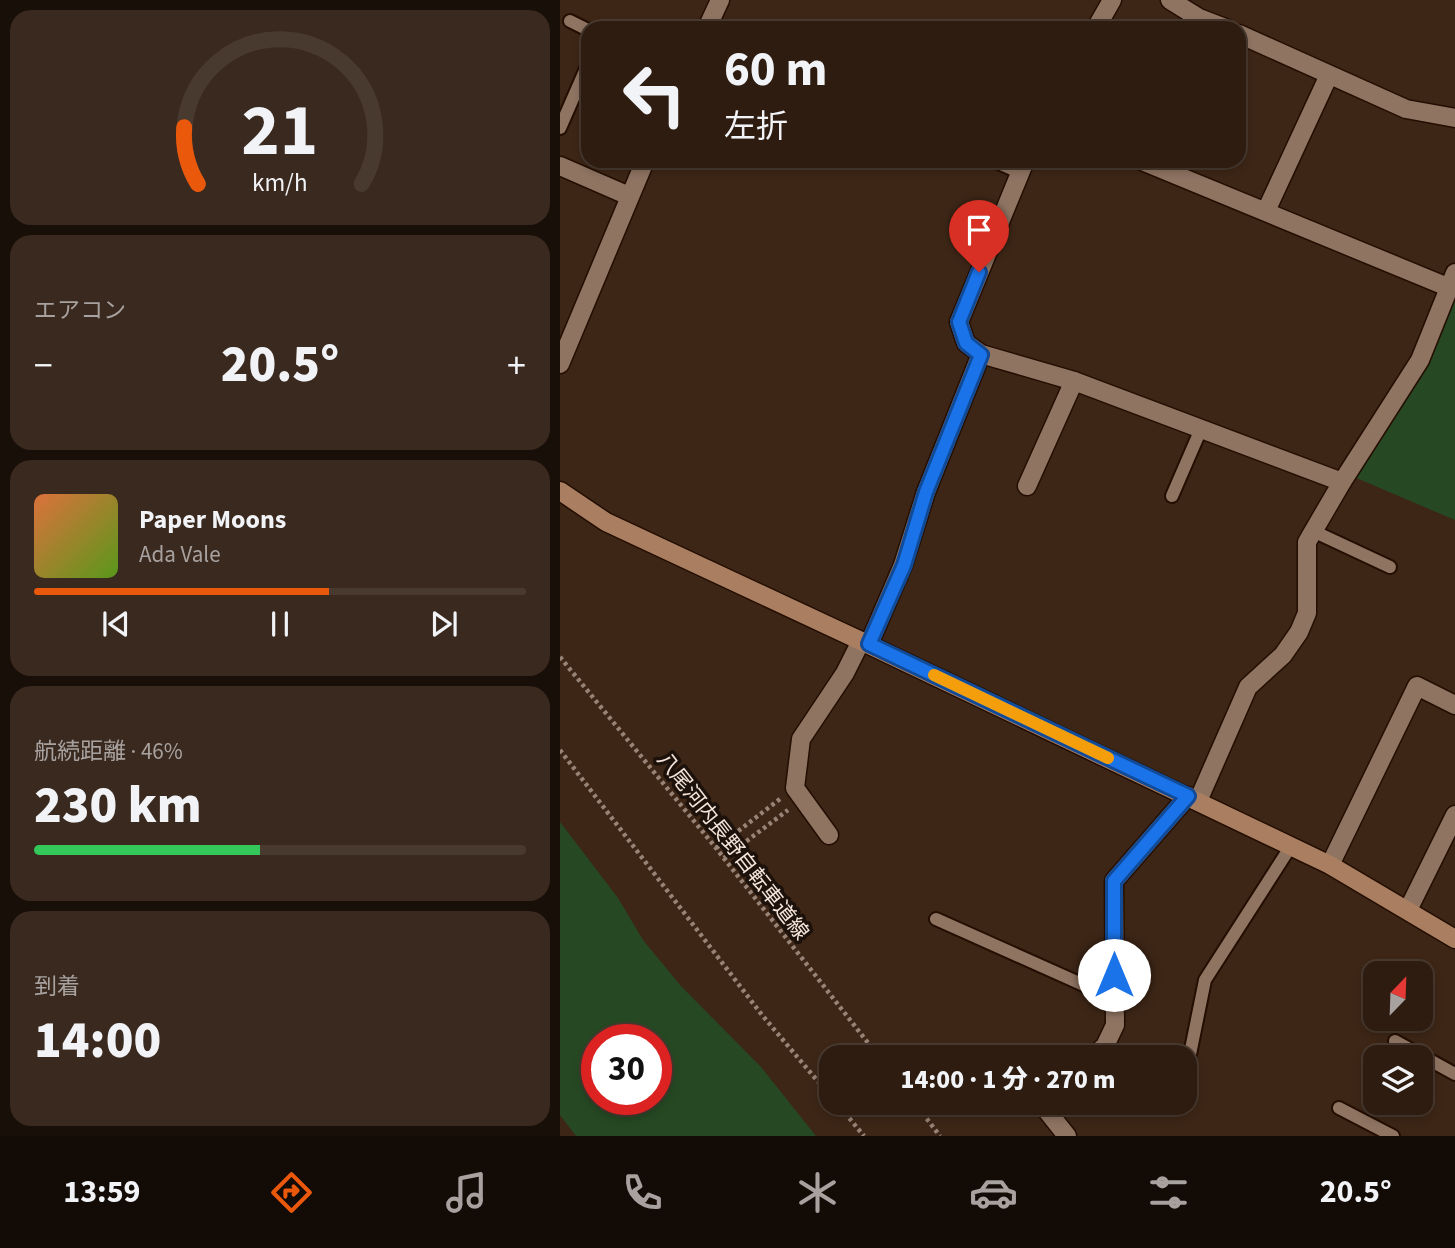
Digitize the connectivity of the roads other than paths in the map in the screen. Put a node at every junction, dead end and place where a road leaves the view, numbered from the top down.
1 (720, 0) edge
2 (1112, 0) edge
3 (1170, 0) edge
4 (570, 21) dead end
5 (710, 21) edge
6 (1100, 21) edge
7 (1206, 21) edge
8 (581, 26) edge
9 (1246, 37) edge
10 (1329, 75) junction
11 (581, 80) edge
12 (1455, 118) edge
13 (560, 128) edge
14 (560, 166) edge
15 (642, 168) edge
16 (1023, 168) edge
17 (1159, 168) edge
18 (629, 197) junction
19 (1266, 211) junction
20 (1452, 281) edge
21 (981, 355) junction
22 (560, 364) edge
23 (1074, 381) junction
24 (1201, 429) junction
25 (1342, 482) junction
26 (1027, 486) dead end
27 (560, 491) edge
28 (1172, 496) dead end
29 (1313, 531) junction
30 (1390, 567) dead end
31 (865, 642) junction
32 (1453, 700) edge
33 (1193, 799) junction
34 (1455, 815) edge
35 (830, 835) dead end
36 (1291, 846) junction
37 (1330, 865) junction
38 (1408, 910) junction
39 (936, 919) dead end
40 (1455, 939) edge
41 (1115, 999) junction
42 (1395, 1041) dead end
43 (1105, 1045) edge
44 (1192, 1045) edge
45 (1455, 1074) edge
46 (1339, 1108) dead end
47 (1050, 1115) edge
48 (1067, 1136) edge
49 (1393, 1136) edge

1 - 5 street
2 - 6 street
3 - 7 street
4 - 8 lane
9 - 10 street
10 - 12 street
10 - 19 street
11 - 13 lane
14 - 18 street
15 - 18 street
16 - 21 street
17 - 19 street
18 - 22 street
19 - 20 street
20 - 25 street
21 - 23 street
21 - 31 street
23 - 24 street
23 - 26 street
24 - 25 street
24 - 28 lane
25 - 29 street
27 - 31 street
29 - 30 lane
29 - 33 street
31 - 33 street
31 - 35 street
32 - 37 street
33 - 36 street
33 - 41 street
34 - 38 street
36 - 37 street
36 - 44 lane
37 - 38 street
38 - 40 street
39 - 41 lane
41 - 43 street
42 - 45 lane
46 - 49 lane
47 - 48 street

